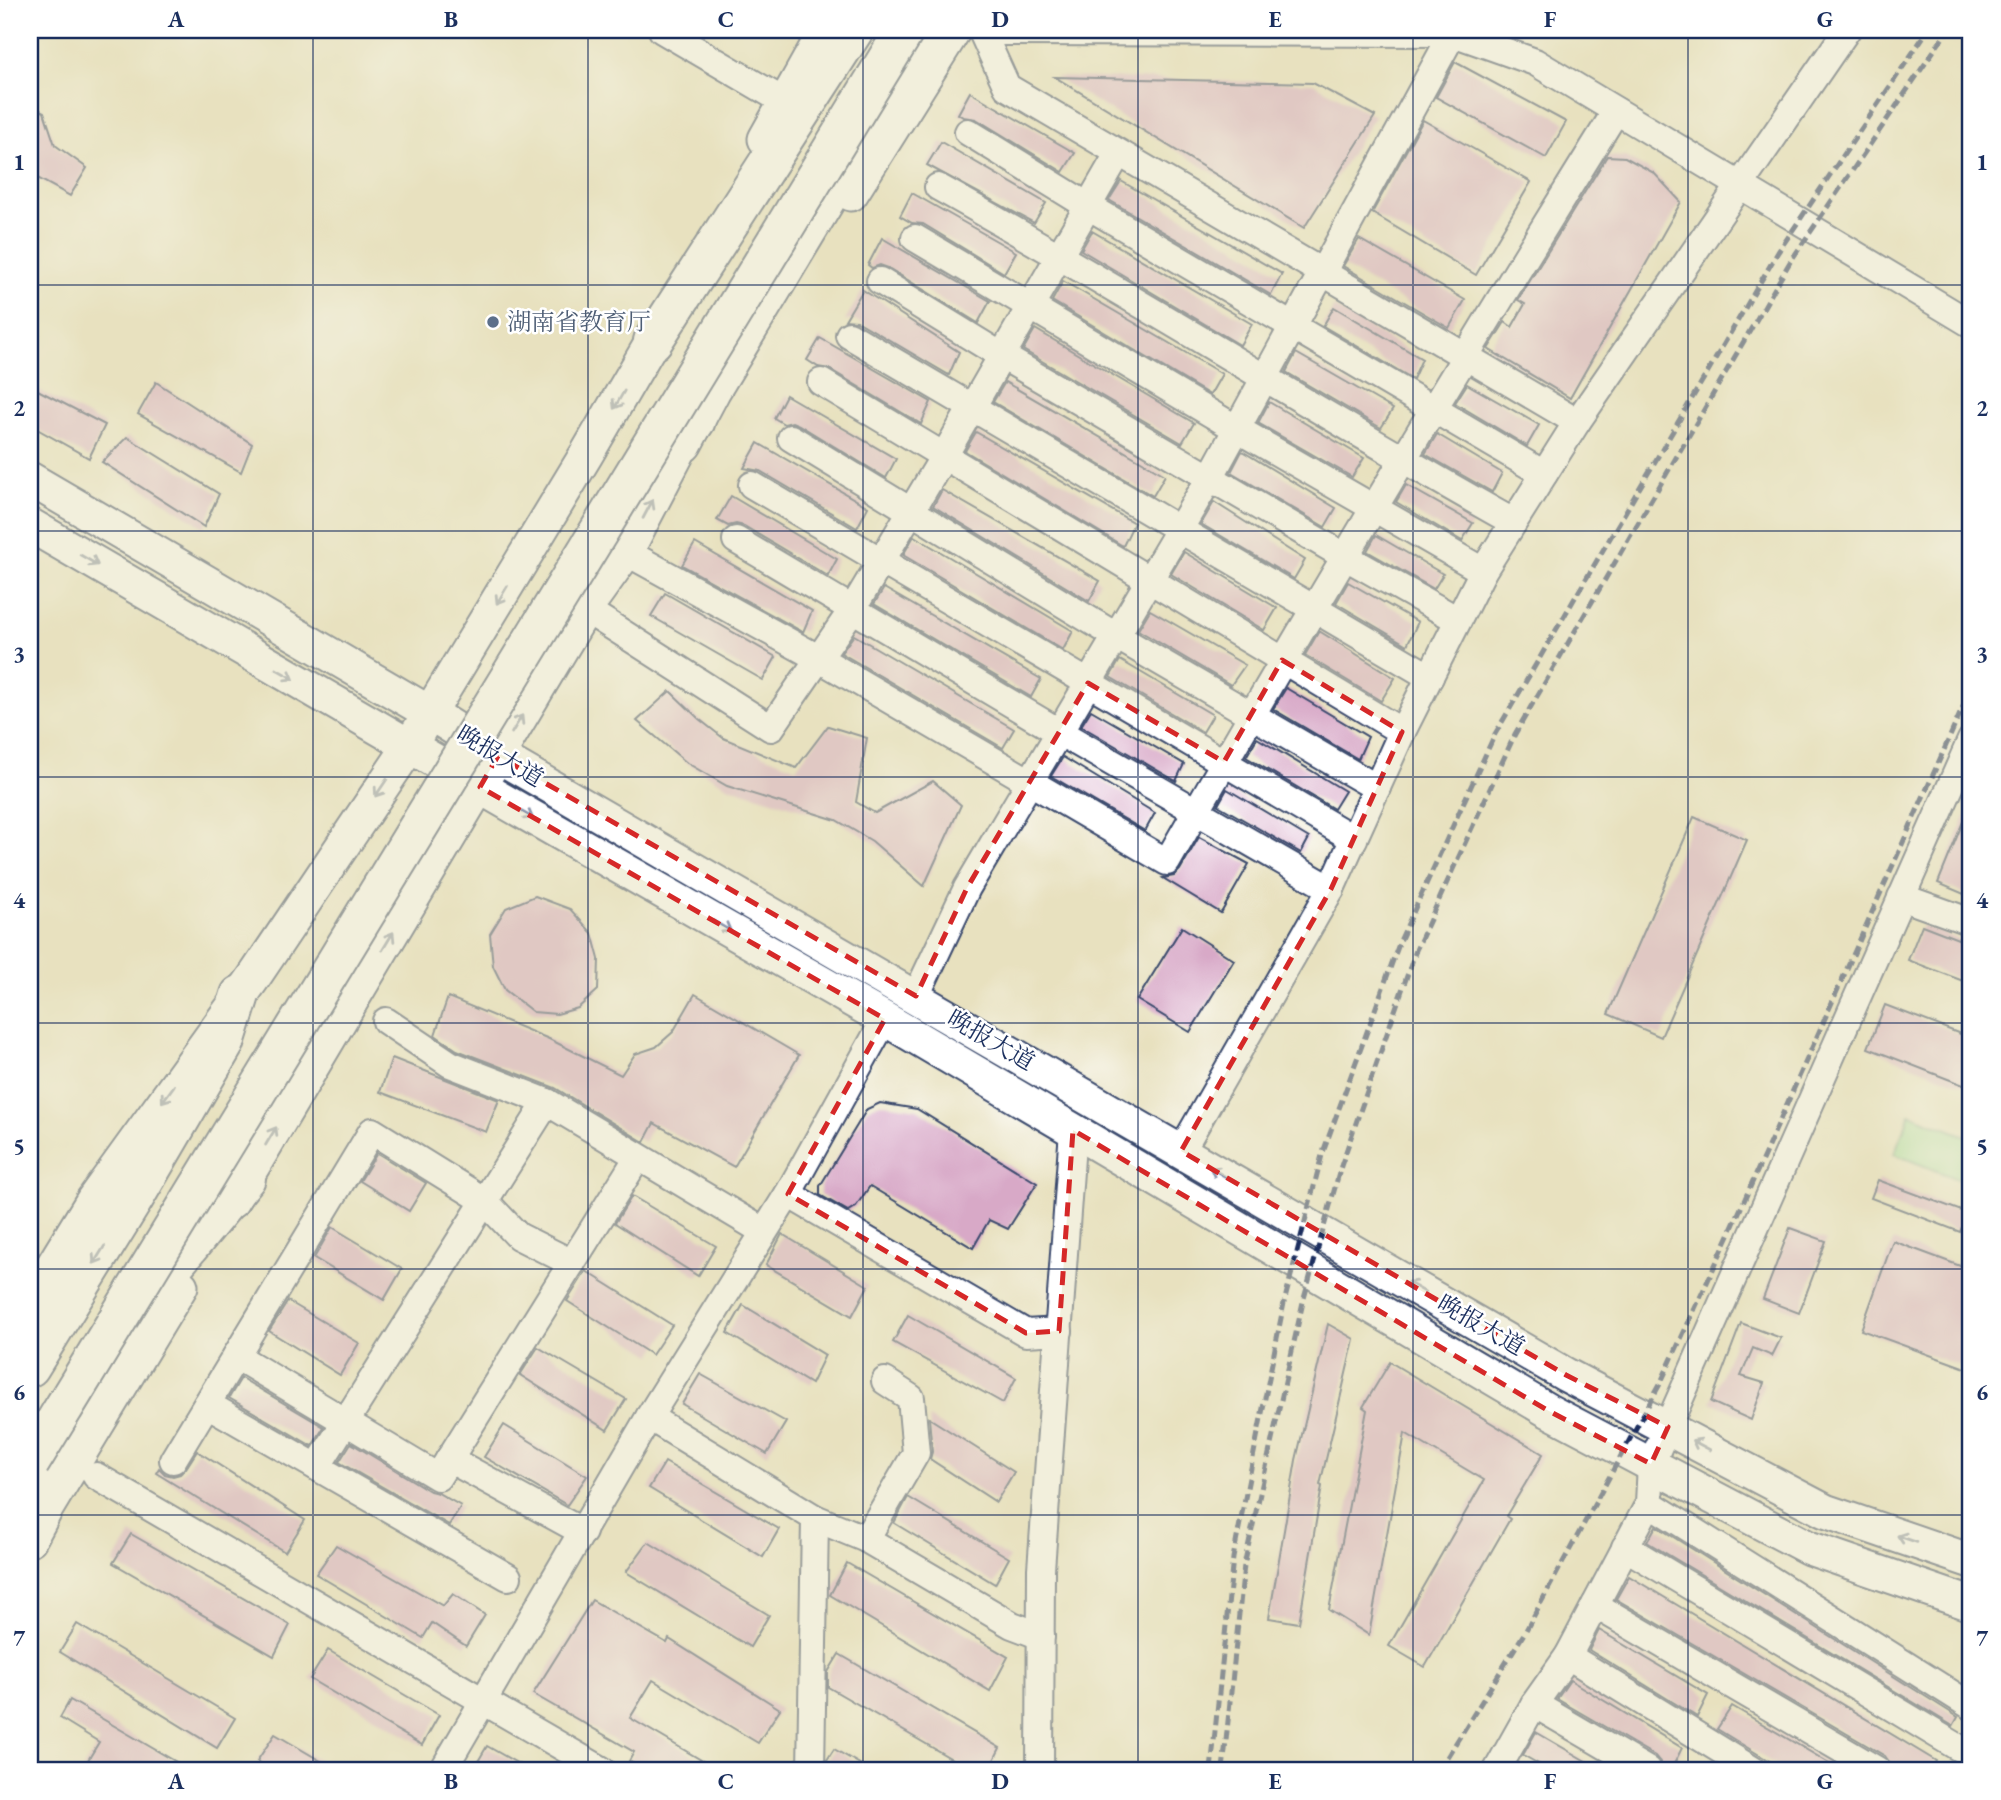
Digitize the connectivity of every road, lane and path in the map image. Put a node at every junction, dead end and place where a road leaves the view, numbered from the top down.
1 (662, 30) edge
2 (825, 30) edge
3 (854, 30) edge
4 (877, 30) edge
5 (905, 30) edge
6 (928, 30) edge
7 (1847, 30) edge
8 (968, 31) edge
9 (1453, 33) junction
10 (785, 102) junction
11 (1616, 111) junction
12 (968, 132) dead end
13 (1118, 154) junction
14 (1739, 186) junction
15 (938, 187) dead end
16 (1088, 206) junction
17 (915, 239) dead end
18 (1060, 255) junction
19 (1322, 273) junction
20 (880, 281) dead end
21 (1030, 307) junction
22 (1971, 324) edge
23 (1293, 326) junction
24 (849, 335) dead end
25 (653, 341) junction
26 (1002, 356) junction
27 (1464, 357) junction
28 (1265, 378) junction
29 (821, 383) dead end
30 (972, 408) junction
31 (1433, 408) junction
32 (1577, 422) junction
33 (1237, 429) junction
34 (791, 438) dead end
35 (683, 443) junction
36 (944, 456) junction
37 (1402, 460) junction
38 (1544, 474) junction
39 (1211, 477) junction
40 (30, 479) edge
41 (752, 485) dead end
42 (1374, 507) junction
43 (911, 511) junction
44 (1513, 522) junction
45 (30, 525) edge
46 (1180, 528) junction
47 (736, 540) dead end
48 (626, 552) junction
49 (1344, 556) junction
50 (881, 561) junction
51 (1483, 571) junction
52 (1149, 579) junction
53 (1313, 608) junction
54 (585, 609) junction
55 (852, 610) junction
56 (1458, 620) junction
57 (1116, 636) junction
58 (818, 658) junction
59 (1282, 660) junction
60 (1430, 677) junction
61 (1088, 683) junction
62 (430, 713) junction
63 (1251, 716) junction
64 (1059, 732) junction
65 (1402, 732) junction
66 (1971, 740) edge
67 (409, 747) junction
68 (498, 756) junction
69 (1224, 762) junction
70 (1030, 781) junction
71 (480, 787) junction
72 (1377, 788) junction
73 (1196, 811) junction
74 (1354, 839) junction
75 (1331, 890) junction
76 (1901, 897) junction
77 (1971, 922) edge
78 (240, 995) junction
79 (916, 996) junction
80 (885, 1018) junction
81 (386, 1021) dead end
82 (547, 1102) junction
83 (1073, 1130) junction
84 (1181, 1151) junction
85 (638, 1157) junction
86 (246, 1178) junction
87 (788, 1194) junction
88 (485, 1201) junction
89 (763, 1231) junction
90 (572, 1263) junction
91 (30, 1303) edge
92 (1059, 1331) junction
93 (236, 1356) junction
94 (30, 1367) edge
95 (886, 1381) dead end
96 (207, 1404) junction
97 (30, 1413) edge
98 (649, 1417) junction
99 (347, 1421) junction
100 (1668, 1427) junction
101 (449, 1459) junction
102 (173, 1460) dead end
103 (30, 1463) edge
104 (1651, 1464) junction
105 (317, 1467) junction
106 (96, 1476) dead end
107 (30, 1497) edge
108 (1648, 1503) junction
109 (815, 1518) junction
110 (583, 1532) junction
111 (30, 1539) edge
112 (866, 1539) junction
113 (1625, 1547) junction
114 (1971, 1562) edge
115 (508, 1577) dead end
116 (1971, 1604) edge
117 (1595, 1605) junction
118 (1041, 1636) junction
119 (1568, 1656) junction
120 (483, 1700) junction
121 (1534, 1704) junction
122 (1971, 1706) edge
123 (1971, 1755) edge
124 (1503, 1768) edge
125 (443, 1770) edge
126 (602, 1770) edge
127 (811, 1770) edge
128 (1040, 1770) edge
129 (1647, 1770) edge
130 (1752, 1770) edge
131 (1877, 1770) edge

1 - 10 street
2 - 10 main road
3 - 25 highway
4 - 97 highway
5 - 103 highway, bridge
6 - 35 highway
7 - 14 street
8 - 9 street
8 - 13 street
8 - 35 main road
9 - 11 street
9 - 19 street
10 - 25 main road
11 - 14 street
11 - 27 street
12 - 16 street
13 - 16 street
13 - 19 street
14 - 22 street
14 - 32 street
15 - 18 street
16 - 18 street
16 - 23 street
17 - 21 street
18 - 21 street
18 - 28 street
19 - 23 street
19 - 27 street
20 - 26 street
21 - 26 street
21 - 33 street
23 - 28 street
23 - 31 street
24 - 30 street
25 -> 62 main road
26 - 30 street
26 - 39 street
27 - 31 street
27 - 32 street
28 - 33 street
28 - 37 street
29 - 36 street
30 - 36 street
30 - 46 street
31 - 37 street
31 - 38 street
32 - 38 street
33 - 39 street
33 - 42 street
34 - 43 street
48 -> 35 main road
36 - 43 street
36 - 52 street
37 - 42 street
37 - 44 street
38 - 44 street
39 - 46 street
39 - 49 street
40 - 62 main road, 晚报大道
41 - 50 street
42 - 49 street
42 - 51 street
43 - 50 street
43 - 57 street
44 - 51 street
45 -> 67 main road, 晚报大道
46 - 52 street
46 - 53 street
47 - 55 street
48 - 54 main road
48 - 58 street
49 - 53 street
49 - 56 street
50 - 55 street
50 - 61 street
51 - 56 street
52 - 57 street
52 - 59 street
53 - 59 street
53 - 60 street
54 - 58 street
68 -> 54 main road
55 - 58 street
55 - 64 street
56 - 60 street
57 - 61 street
57 - 63 street
58 - 70 street
59 - 63 street
59 - 65 street
60 - 65 street
61 - 64 street
61 - 69 street
62 - 67 main road
62 - 68 main road, 晚报大道
63 - 69 street
63 - 72 street
64 - 70 street
64 - 73 street
65 - 72 street
66 - 76 street
67 - 71 main road, 晚报大道
67 -> 78 main road
68 - 71 main road
68 - 79 main road, 晚报大道
69 - 73 street
69 - 74 street
70 - 73 street
70 - 79 street
71 -> 80 main road, 晚报大道
86 -> 71 main road
72 - 74 street
73 - 75 street
74 - 75 street
75 - 84 street
76 - 77 street
76 - 100 street
78 -> 91 main road
78 -> 94 highway
79 - 84 main road, 晚报大道
80 - 83 main road, 晚报大道
80 - 87 street
81 - 82 street
82 - 85 street
82 - 88 street
83 - 92 street
83 - 104 main road, 晚报大道
100 -> 84 main road, 晚报大道
85 - 89 street
85 - 90 street
86 - 107 highway
86 - 111 main road
87 - 89 street
87 - 92 street
88 - 90 street
88 - 93 street
88 - 99 street
89 - 98 street
90 - 101 street
92 - 118 street
93 - 96 street
93 - 99 street
95 - 112 street
96 - 102 street
96 - 105 street
98 - 109 street
98 - 110 street
99 - 101 street
99 - 105 street
100 - 104 street
114 -> 100 main road, 晚报大道
101 - 110 street
104 - 108 street
104 - 116 main road, 晚报大道
105 - 115 street
106 - 120 street
108 - 113 street
108 - 122 street
109 - 112 street
109 - 127 street
110 - 120 street
112 - 118 street
113 - 117 street
113 - 123 street
117 - 119 street
117 - 131 street
118 - 128 street
119 - 121 street
119 - 130 street
120 - 125 street
120 - 126 street
121 - 124 street
121 - 129 street

